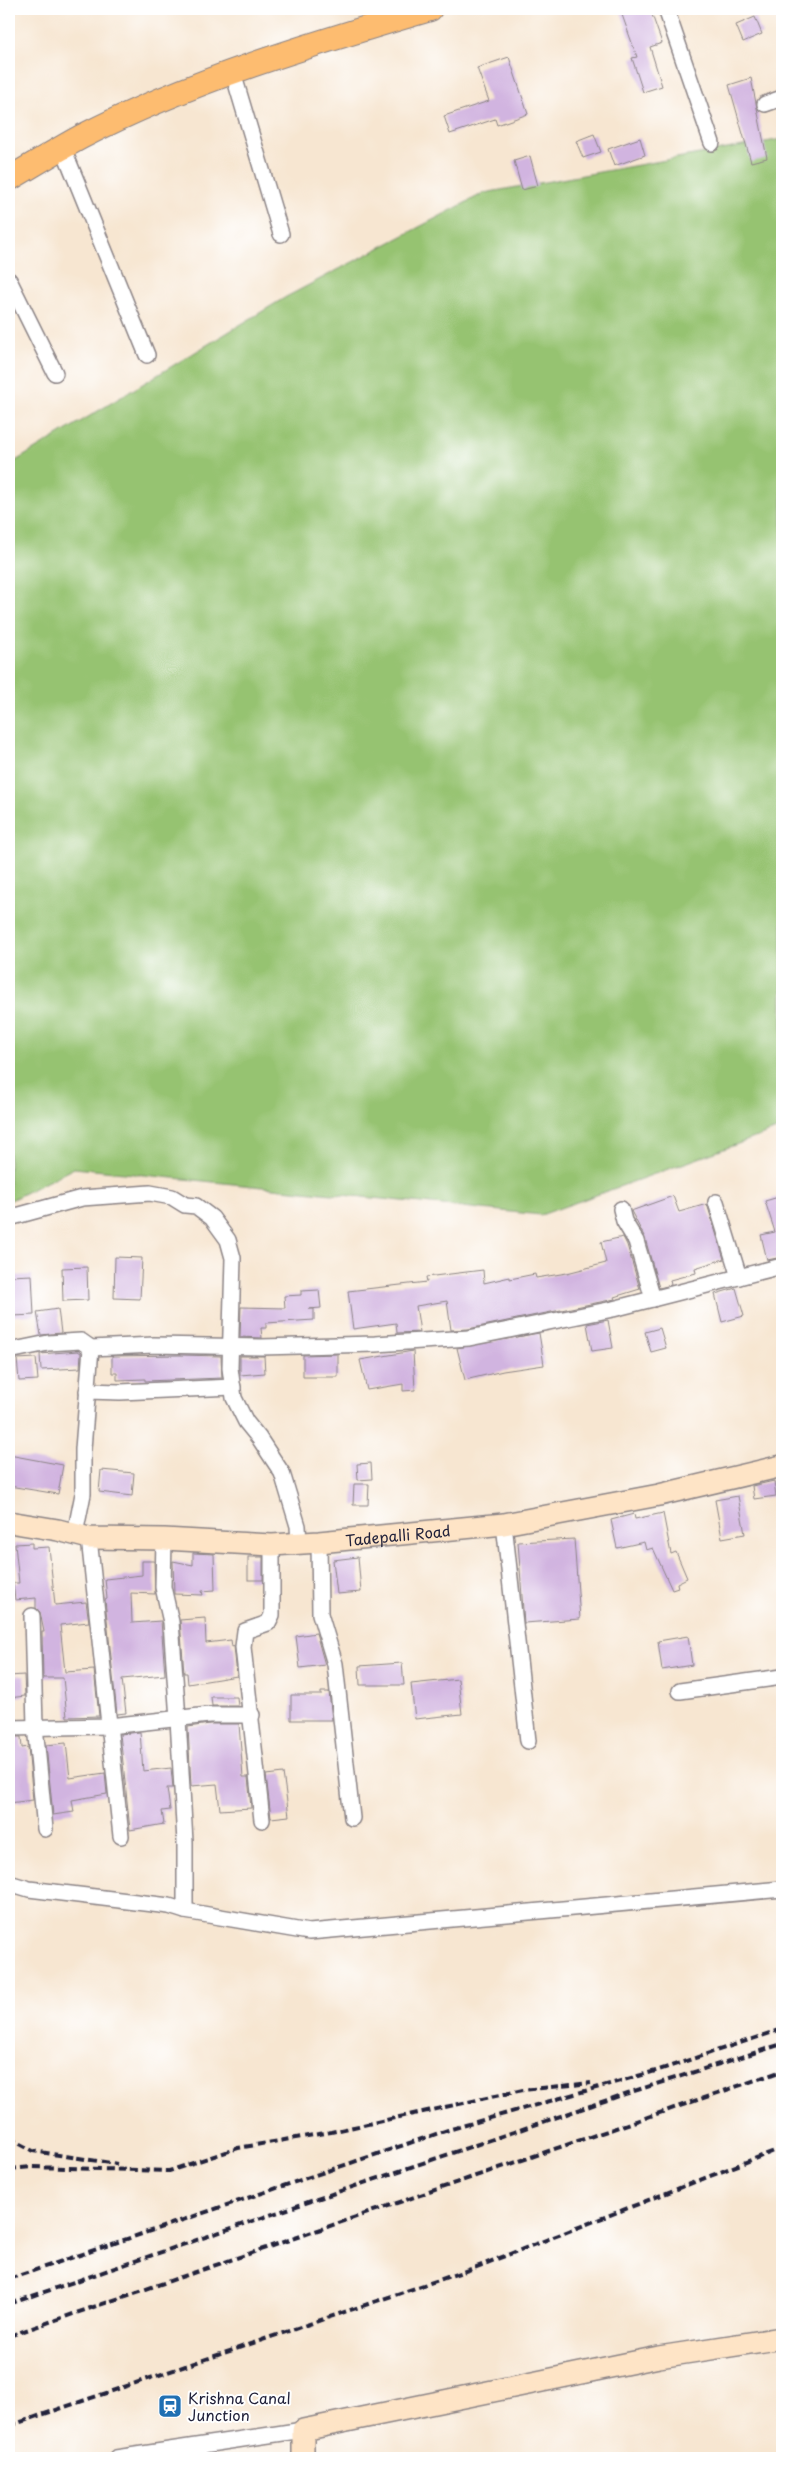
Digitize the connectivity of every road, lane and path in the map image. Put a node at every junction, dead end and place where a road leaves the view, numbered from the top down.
1 (430, 9) edge
2 (666, 9) edge
3 (233, 74) junction
4 (782, 98) edge
5 (765, 104) dead end
6 (712, 143) dead end
7 (63, 148) junction
8 (9, 179) edge
9 (281, 234) dead end
10 (9, 280) edge
11 (147, 355) dead end
12 (55, 373) dead end
13 (716, 1202) dead end
14 (621, 1209) dead end
15 (9, 1218) edge
16 (782, 1266) edge
17 (739, 1277) junction
18 (653, 1299) junction
19 (231, 1347) junction
20 (91, 1348) junction
21 (9, 1351) edge
22 (233, 1387) junction
23 (87, 1391) junction
24 (782, 1466) edge
25 (9, 1522) edge
26 (504, 1524) junction
27 (82, 1536) junction
28 (164, 1539) junction
29 (309, 1543) junction
30 (272, 1545) junction
31 (32, 1616) dead end
32 (782, 1677) edge
33 (680, 1691) dead end
34 (252, 1715) junction
35 (178, 1719) junction
36 (35, 1726) junction
37 (109, 1726) junction
38 (9, 1728) edge
39 (528, 1740) dead end
40 (352, 1818) dead end
41 (262, 1820) dead end
42 (46, 1829) dead end
43 (121, 1836) dead end
44 (9, 1883) edge
45 (782, 1889) edge
46 (185, 1911) junction
47 (782, 2338) edge
48 (303, 2430) junction
49 (116, 2458) edge
50 (303, 2458) edge

1 - 3 main road
2 - 6 street
3 - 7 main road
3 - 9 street
4 - 5 street
7 - 8 main road
7 - 11 street
10 - 12 street
13 - 17 street
14 - 18 street
15 - 19 street
16 - 17 street
17 - 18 street
18 - 19 street
19 - 20 street
19 - 22 street
20 - 21 street
20 - 23 street
22 - 23 street
22 - 29 street
23 - 27 street
24 - 26 street, Tadepalli Road
25 - 27 street, Tadepalli Road
26 - 29 street, Tadepalli Road
26 - 39 street
27 - 28 street, Tadepalli Road
27 - 37 street
28 - 30 street, Tadepalli Road
28 - 35 street
29 - 30 street, Tadepalli Road
29 - 40 street
30 - 34 street
31 - 36 street
32 - 33 street
34 - 35 street
34 - 41 street
35 - 37 street
35 - 46 street
36 - 37 street
36 - 38 street
36 - 42 street
37 - 43 street
44 - 46 street
45 - 46 street
47 - 48 street
48 - 49 street
48 - 50 street

